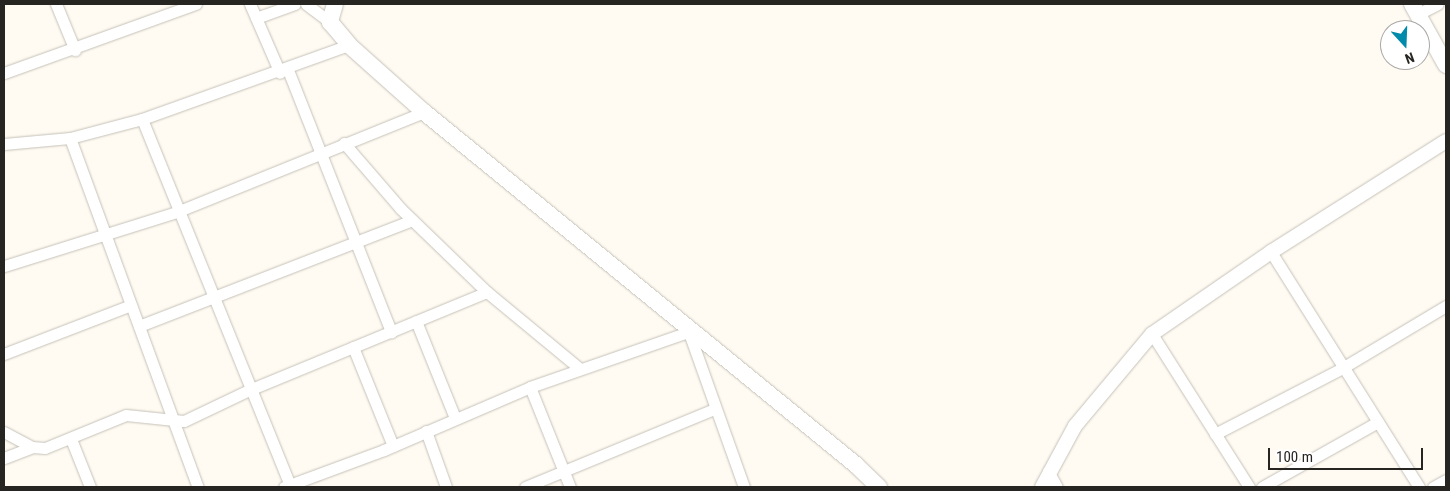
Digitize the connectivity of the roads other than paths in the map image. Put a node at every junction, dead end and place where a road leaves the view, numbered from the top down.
1 (56, 4) edge
2 (196, 4) edge
3 (250, 4) edge
4 (295, 4) edge
5 (306, 4) edge
6 (335, 4) edge
7 (1438, 4) edge
8 (1415, 9) edge
9 (256, 18) junction
10 (330, 22) junction
11 (349, 45) junction
12 (74, 50) junction
13 (1446, 65) edge
14 (284, 72) junction
15 (4, 73) edge
16 (424, 112) junction
17 (142, 119) junction
18 (70, 138) junction
19 (1446, 141) edge
20 (344, 143) junction
21 (4, 144) edge
22 (319, 153) junction
23 (179, 211) junction
24 (412, 220) junction
25 (105, 235) junction
26 (354, 243) junction
27 (1271, 252) junction
28 (4, 266) edge
29 (487, 292) junction
30 (213, 298) junction
31 (131, 305) junction
32 (1446, 306) edge
33 (416, 321) junction
34 (139, 326) junction
35 (687, 329) junction
36 (391, 332) junction
37 (1152, 334) junction
38 (353, 347) junction
39 (4, 354) edge
40 (1344, 367) junction
41 (579, 368) junction
42 (530, 387) junction
43 (250, 390) junction
44 (714, 409) junction
45 (456, 418) junction
46 (174, 422) junction
47 (1378, 422) junction
48 (426, 431) junction
49 (4, 432) edge
50 (1215, 434) junction
51 (71, 439) junction
52 (393, 446) junction
53 (32, 447) junction
54 (4, 458) edge
55 (563, 471) junction
56 (1048, 471) junction
57 (1446, 480) edge
58 (288, 486) edge
59 (90, 487) edge
60 (198, 487) edge
61 (446, 487) edge
62 (524, 487) edge
63 (570, 487) edge
64 (744, 487) edge
65 (879, 487) edge
66 (1042, 487) edge
67 (1057, 487) edge
68 (1249, 487) edge
69 (1262, 487) edge
70 (1419, 487) edge
71 (1433, 487) edge

1 - 12 street
2 - 12 street
3 - 9 street
4 - 9 street
5 - 10 street
6 - 10 main road
7 - 8 street
8 - 13 main road
9 - 14 street
10 - 11 main road
11 - 14 street
11 - 16 main road
12 - 15 street
14 - 17 street
14 - 22 street
16 - 20 street
16 - 35 main road
17 - 18 street
17 - 23 street
18 - 21 street
18 - 25 street
19 - 27 street
20 - 22 street
20 - 24 street
22 - 23 street
22 - 26 street
23 - 25 street
23 - 30 street
24 - 26 street
24 - 29 street
25 - 28 street
25 - 31 street
26 - 30 street
26 - 36 street
27 - 37 street
27 - 40 street
29 - 33 street
29 - 41 street
30 - 34 street
30 - 43 street
31 - 34 street
31 - 39 street
32 - 40 street
33 - 36 street
33 - 45 street
34 - 46 street
35 - 41 street
35 - 44 street
35 - 65 main road
36 - 38 street
37 - 50 street
37 - 56 street
38 - 43 street
38 - 52 street
40 - 47 street
40 - 50 street
41 - 42 street
42 - 45 street
42 - 55 street
43 - 46 street
43 - 58 street
44 - 55 street
44 - 64 street
45 - 48 street
46 - 51 street
46 - 60 street
47 - 69 street
47 - 70 street
48 - 52 street
48 - 61 street
49 - 53 street
50 - 68 street
51 - 53 street
51 - 59 street
52 - 58 street
53 - 54 street
55 - 62 street
55 - 63 street
56 - 66 street
56 - 67 street
57 - 71 street

